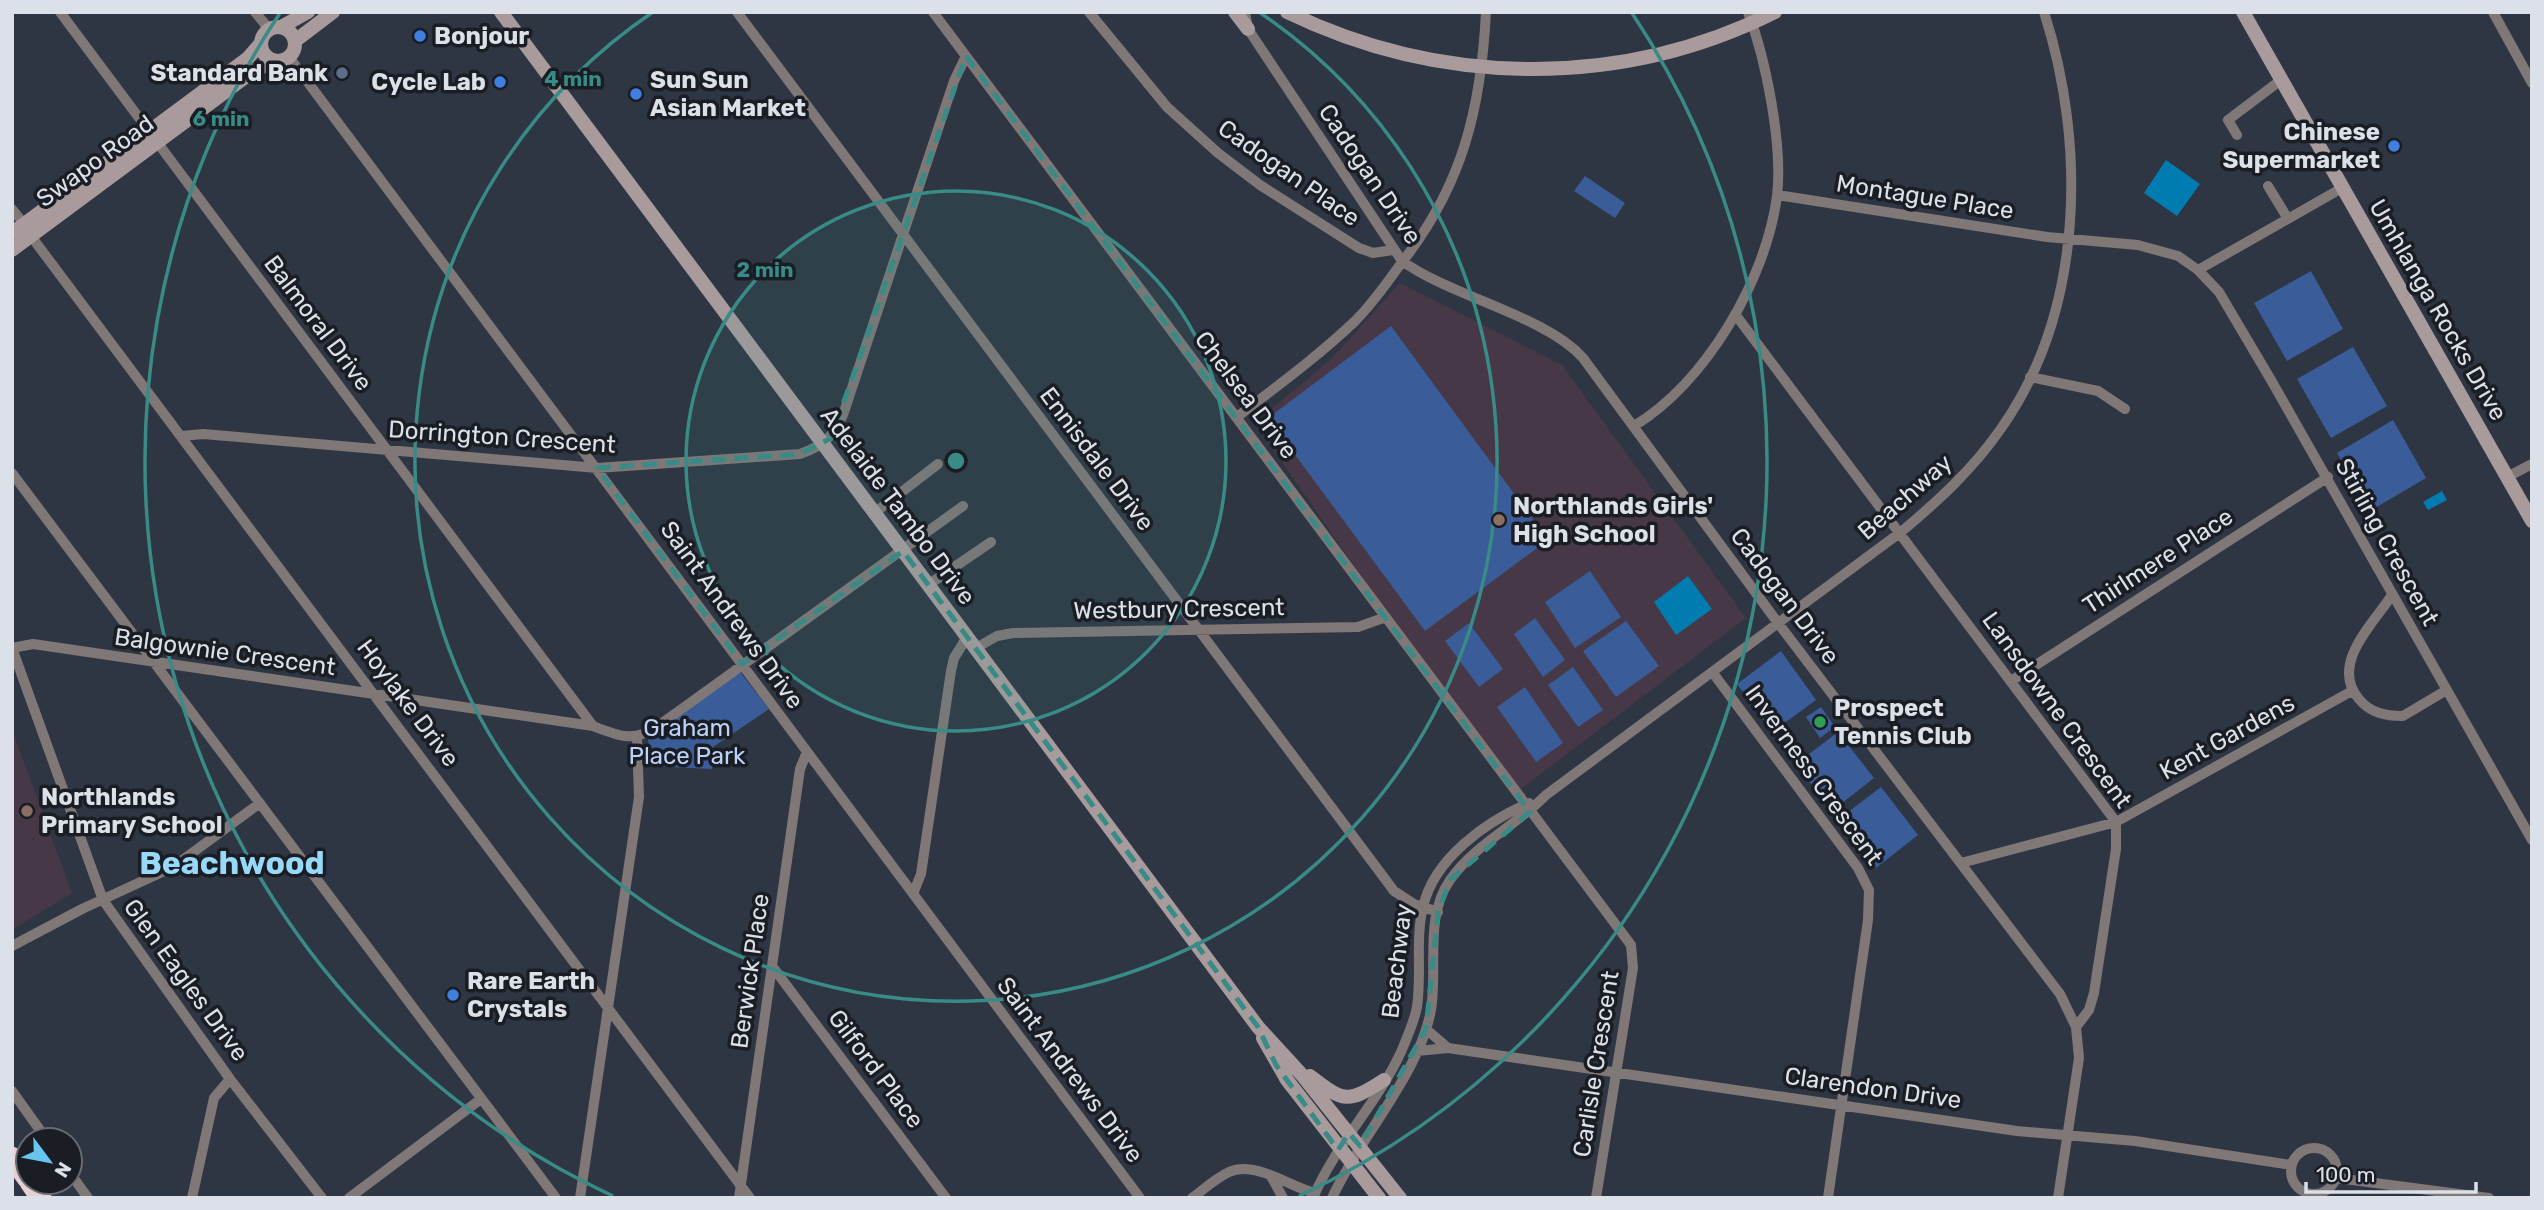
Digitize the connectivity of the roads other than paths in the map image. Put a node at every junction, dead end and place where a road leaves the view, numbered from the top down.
1 (60, 12) edge
2 (255, 12) edge
3 (308, 12) edge
4 (333, 12) edge
5 (501, 12) edge
6 (737, 12) edge
7 (933, 12) edge
8 (1089, 12) edge
9 (1235, 12) edge
10 (1245, 12) edge
11 (1287, 12) edge
12 (1486, 12) edge
13 (1775, 12) edge
14 (2044, 12) edge
15 (2243, 12) edge
16 (2493, 12) edge
17 (1750, 18) edge
18 (275, 28) junction
19 (1248, 29) junction
20 (295, 41) junction
21 (261, 43) junction
22 (966, 56) junction
23 (289, 57) junction
24 (274, 61) junction
25 (1482, 68) junction
26 (2281, 80) junction
27 (2532, 83) edge
28 (2237, 135) dead end
29 (153, 137) junction
30 (2268, 186) dead end
31 (2342, 188) junction
32 (1777, 195) junction
33 (12, 209) edge
34 (2288, 219) junction
35 (23, 231) edge
36 (903, 234) junction
37 (2067, 239) junction
38 (12, 250) edge
39 (1393, 250) junction
40 (1402, 261) junction
41 (2198, 270) junction
42 (1735, 314) junction
43 (2031, 377) junction
44 (2125, 409) dead end
45 (1237, 417) junction
46 (1634, 426) junction
47 (182, 436) junction
48 (823, 444) junction
49 (386, 450) junction
50 (938, 464) dead end
51 (2532, 464) edge
52 (597, 468) junction
53 (12, 473) edge
54 (2328, 477) junction
55 (2507, 477) junction
56 (963, 506) dead end
57 (873, 514) junction
58 (2532, 522) edge
59 (1901, 533) junction
60 (991, 542) dead end
61 (903, 551) junction
62 (929, 585) junction
63 (2392, 594) junction
64 (1386, 617) junction
65 (1778, 623) junction
66 (1199, 630) junction
67 (972, 643) junction
68 (12, 648) edge
69 (155, 663) junction
70 (742, 664) junction
71 (1713, 673) junction
72 (2011, 681) junction
73 (2352, 691) junction
74 (2445, 691) junction
75 (376, 694) junction
76 (593, 726) junction
77 (637, 738) junction
78 (807, 752) junction
79 (260, 803) junction
80 (1527, 808) junction
81 (2116, 821) junction
82 (2532, 840) edge
83 (1961, 863) junction
84 (913, 894) junction
85 (103, 900) junction
86 (1422, 908) junction
87 (1438, 912) junction
88 (12, 946) edge
89 (772, 966) junction
90 (608, 1008) junction
91 (1258, 1027) junction
92 (2076, 1027) junction
93 (1426, 1029) junction
94 (1448, 1048) junction
95 (1417, 1051) junction
96 (1287, 1058) junction
97 (1615, 1071) junction
98 (230, 1079) junction
99 (1384, 1080) junction
100 (12, 1091) edge
101 (481, 1099) junction
102 (1840, 1104) junction
103 (37, 1126) edge
104 (1349, 1133) junction
105 (2068, 1135) junction
106 (1360, 1146) junction
107 (1338, 1150) junction
108 (1349, 1163) junction
109 (2291, 1165) junction
110 (1271, 1176) junction
111 (2337, 1178) junction
112 (740, 1192) edge
113 (1314, 1195) edge
114 (2311, 1196) edge
115 (192, 1198) edge
116 (322, 1198) edge
117 (349, 1198) edge
118 (556, 1198) edge
119 (580, 1198) edge
120 (750, 1198) edge
121 (946, 1198) edge
122 (1140, 1198) edge
123 (1192, 1198) edge
124 (1283, 1198) edge
125 (1332, 1198) edge
126 (1379, 1198) edge
127 (1400, 1198) edge
128 (1596, 1198) edge
129 (1828, 1198) edge
130 (2058, 1198) edge
131 (2489, 1198) edge

1 - 29 street, Balmoral Drive
2 - 18 street
3 - 18 street
4 - 20 street
5 - 48 street, Adelaide Tambo Drive
6 - 36 street, Ennisdale Drive
7 - 22 street, Chelsea Drive
8 - 39 street, Cadogan Place
9 - 19 street
10 - 19 street, Cadogan Drive
11 - 25 street
12 - 25 street
13 - 17 street
14 - 37 street, Beachway
15 - 26 street, Umhlanga Rocks Drive
16 - 27 street
17 - 25 street
17 - 32 street
18 - 20 street
18 - 21 street
19 - 39 street, Cadogan Drive
20 - 23 street
21 - 24 street
21 - 29 street, Swapo Road
22 - 36 street
22 - 45 street, Chelsea Drive
23 - 24 street
23 - 52 street, Saint Andrews Drive
24 - 29 street, Swapo Road
25 - 40 street
26 - 28 street
26 - 31 street, Umhlanga Rocks Drive
29 - 35 street, Swapo Road
29 - 49 street, Balmoral Drive
30 - 34 street
31 - 34 street
31 - 55 street, Umhlanga Rocks Drive
32 - 37 street, Montague Place
32 - 42 street
33 - 35 street, Hoylake Drive
34 - 41 street
35 - 38 street, Swapo Road
35 - 47 street, Hoylake Drive
36 - 48 street
36 - 66 street, Ennisdale Drive
37 - 41 street, Stirling Crescent
37 - 43 street, Beachway
39 - 40 street, Cadogan Drive
40 - 45 street
40 - 46 street, Cadogan Drive
41 - 54 street, Stirling Crescent
42 - 46 street
42 - 59 street, Lansdowne Crescent
43 - 44 street
43 - 59 street, Beachway
45 - 64 street, Chelsea Drive
46 - 65 street, Cadogan Drive
47 - 49 street, Dorrington Crescent
47 - 75 street, Hoylake Drive
48 - 52 street, Dorrington Crescent
48 - 57 street, Adelaide Tambo Drive
49 - 52 street, Dorrington Crescent
49 - 76 street, Balmoral Drive
50 - 57 street
51 - 55 street
52 - 70 street, Saint Andrews Drive
53 - 69 street
54 - 63 street, Stirling Crescent
54 - 72 street, Thirlmere Place
55 - 58 street, Umhlanga Rocks Drive
56 - 61 street
57 - 61 street, Adelaide Tambo Drive
59 - 65 street, Beachway
59 - 72 street, Lansdowne Crescent
60 - 62 street
61 - 62 street, Adelaide Tambo Drive
61 - 70 street
62 - 67 street, Adelaide Tambo Drive
63 - 73 street
63 - 74 street, Stirling Crescent
64 - 66 street, Westbury Crescent
64 - 80 street, Chelsea Drive
65 - 71 street, Beachway
65 - 83 street, Cadogan Drive
66 - 67 street, Westbury Crescent
66 - 86 street, Ennisdale Drive
67 - 84 street
67 - 91 street, Adelaide Tambo Drive
68 - 69 street, Balgownie Crescent
68 - 85 street, Glen Eagles Drive
69 - 75 street, Balgownie Crescent
69 - 79 street
70 - 77 street
70 - 78 street, Saint Andrews Drive
71 - 80 street, Beachway
71 - 102 street, Inverness Crescent
72 - 81 street, Lansdowne Crescent
73 - 74 street
73 - 81 street, Kent Gardens
74 - 82 street, Stirling Crescent
75 - 76 street, Balgownie Crescent
75 - 90 street, Hoylake Drive
76 - 77 street, Balgownie Crescent
77 - 90 street
78 - 84 street, Saint Andrews Drive
78 - 89 street, Berwick Place
79 - 85 street
79 - 101 street
80 - 86 street, Beachway
80 - 87 street, Beachway
80 - 97 street, Carlisle Crescent
81 - 83 street, Kent Gardens
81 - 92 street, Lansdowne Crescent
83 - 92 street, Cadogan Drive
84 - 122 street, Saint Andrews Drive
85 - 88 street
85 - 98 street, Glen Eagles Drive
86 - 87 street, Ennisdale Drive
86 - 99 street, Beachway
87 - 93 street, Beachway
89 - 112 street, Berwick Place
89 - 121 street, Gilford Place
90 - 112 street, Hoylake Drive
90 - 119 street
91 - 96 street, Adelaide Tambo Drive
91 - 107 street, Adelaide Tambo Drive
92 - 105 street
93 - 94 street
93 - 95 street, Beachway
94 - 95 street, Clarendon Drive
94 - 97 street, Clarendon Drive
95 - 106 street, Beachway
96 - 99 street
96 - 104 street, Adelaide Tambo Drive
97 - 102 street, Clarendon Drive
97 - 128 street, Carlisle Crescent
98 - 115 street
98 - 116 street, Glen Eagles Drive
99 - 104 street, Beachway
100 - 103 street
101 - 117 street
101 - 118 street
102 - 105 street, Clarendon Drive
102 - 129 street, Inverness Crescent
104 - 106 street, Adelaide Tambo Drive
104 - 107 street, Beachway
105 - 109 street, Clarendon Drive
105 - 130 street
106 - 108 street, Beachway
106 - 127 street, Adelaide Tambo Drive
107 - 108 street, Adelaide Tambo Drive
107 - 113 street, Beachway
108 - 125 street, Beachway
108 - 126 street, Adelaide Tambo Drive
109 - 111 street
109 - 114 street
110 - 113 street
110 - 123 street
110 - 124 street
111 - 114 street
111 - 131 street
112 - 120 street, Hoylake Drive

